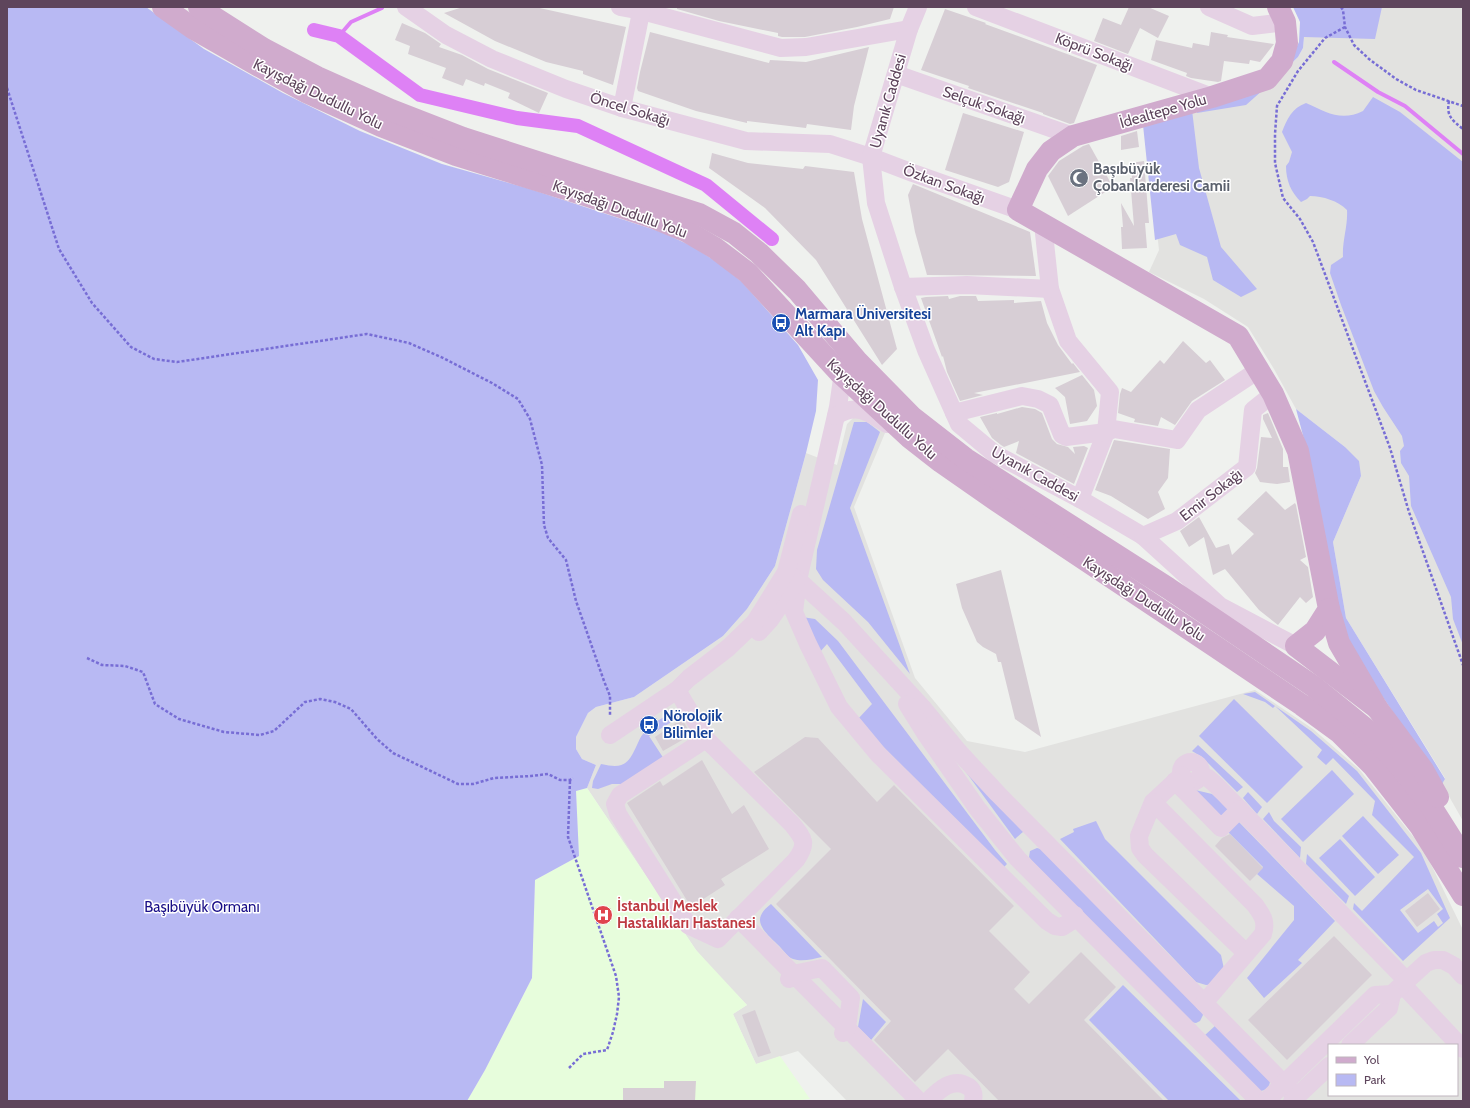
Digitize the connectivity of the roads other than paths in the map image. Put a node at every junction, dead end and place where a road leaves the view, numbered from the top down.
1 (163, 7) edge
2 (199, 7) edge
3 (406, 7) edge
4 (620, 7) edge
5 (918, 7) edge
6 (976, 7) edge
7 (1209, 7) edge
8 (642, 9) edge
9 (1282, 14) edge
10 (909, 29) junction
11 (896, 74) junction
12 (1212, 97) junction
13 (622, 108) junction
14 (1073, 136) junction
15 (871, 157) junction
16 (1018, 210) junction
17 (1042, 224) junction
18 (903, 287) junction
19 (1050, 289) junction
20 (797, 326) junction
21 (841, 342) junction
22 (1260, 369) junction
23 (842, 376) junction
24 (1273, 394) junction
25 (954, 413) junction
26 (836, 416) junction
27 (1106, 432) junction
28 (908, 438) junction
29 (1080, 499) junction
30 (1143, 536) junction
31 (792, 576) junction
32 (1329, 609) junction
33 (1296, 646) junction
34 (879, 660) junction
35 (677, 690) junction
36 (1377, 708) junction
37 (610, 735) road end
38 (706, 739) junction
39 (1178, 778) junction
40 (1153, 802) junction
41 (1240, 809) junction
42 (1042, 838) junction
43 (1463, 846) edge
44 (1463, 857) edge
45 (1018, 859) junction
46 (1463, 895) edge
47 (1075, 915) junction
48 (735, 921) junction
49 (1246, 953) junction
50 (791, 976) junction
51 (1463, 976) edge
52 (1400, 986) junction
53 (1208, 1008) junction
54 (845, 1031) junction
55 (1190, 1033) junction
56 (1333, 1044) edge
57 (1351, 1044) edge
58 (1463, 1049) edge
59 (1328, 1050) edge
60 (1328, 1067) edge
61 (1291, 1094) edge
62 (910, 1101) edge
63 (919, 1101) edge
64 (928, 1101) edge
65 (973, 1101) edge
66 (1259, 1101) edge
67 (1266, 1101) edge

1 - 20 main road, Kayışdağı Dudullu Yolu
2 - 21 main road, Kayışdağı Dudullu Yolu
3 - 13 street, Öncel Sokağı
4 - 8 street
5 - 10 street, Uyanık Caddesi
6 - 12 street, Köprü Sokağı
7 - 9 street
8 - 10 street
8 - 13 street
9 - 12 main road, İdealtepe Yolu
10 - 11 street, Uyanık Caddesi
11 - 14 street, Selçuk Sokağı
11 - 15 street, Uyanık Caddesi
12 - 14 main road, İdealtepe Yolu
13 - 15 street, Öncel Sokağı
14 - 16 main road, İdealtepe Yolu
15 - 16 street, Özkan Sokağı
15 - 18 street, Uyanık Caddesi
16 - 17 main road
17 - 19 street
17 - 22 main road
18 - 19 street
18 - 25 street, Uyanık Caddesi
19 - 27 street
20 - 23 main road, Kayışdağı Dudullu Yolu
20 - 31 street
21 - 23 street
21 - 44 main road, Kayışdağı Dudullu Yolu
22 - 24 main road
22 - 27 street
23 - 26 street
23 - 28 main road, Kayışdağı Dudullu Yolu
24 - 30 street, Emir Sokağı
24 - 32 main road
25 - 27 street
25 - 29 street, Uyanık Caddesi
26 - 28 street
26 - 31 street
27 - 29 street
28 - 46 main road, Kayışdağı Dudullu Yolu
29 - 30 street, Uyanık Caddesi
30 - 33 street, Uyanık Caddesi
31 - 34 street
31 - 35 street
31 - 47 street
32 - 33 main road
32 - 36 main road
33 - 36 main road
34 - 42 street
34 - 45 street
35 - 37 street
35 - 38 street
36 - 43 main road
38 - 48 street
38 - 48 street
39 - 40 street
39 - 41 street
39 - 41 street
40 - 49 street
40 - 49 street
41 - 52 street
42 - 45 street
42 - 53 street
45 - 47 street
47 - 55 street
48 - 50 street
49 - 53 street
50 - 54 street
50 - 54 street
51 - 52 street
52 - 56 street
52 - 57 street
52 - 58 street
53 - 55 street
53 - 61 street
54 - 62 street
54 - 63 street
55 - 66 street
59 - 61 street
60 - 61 street
61 - 67 street
64 - 65 street

